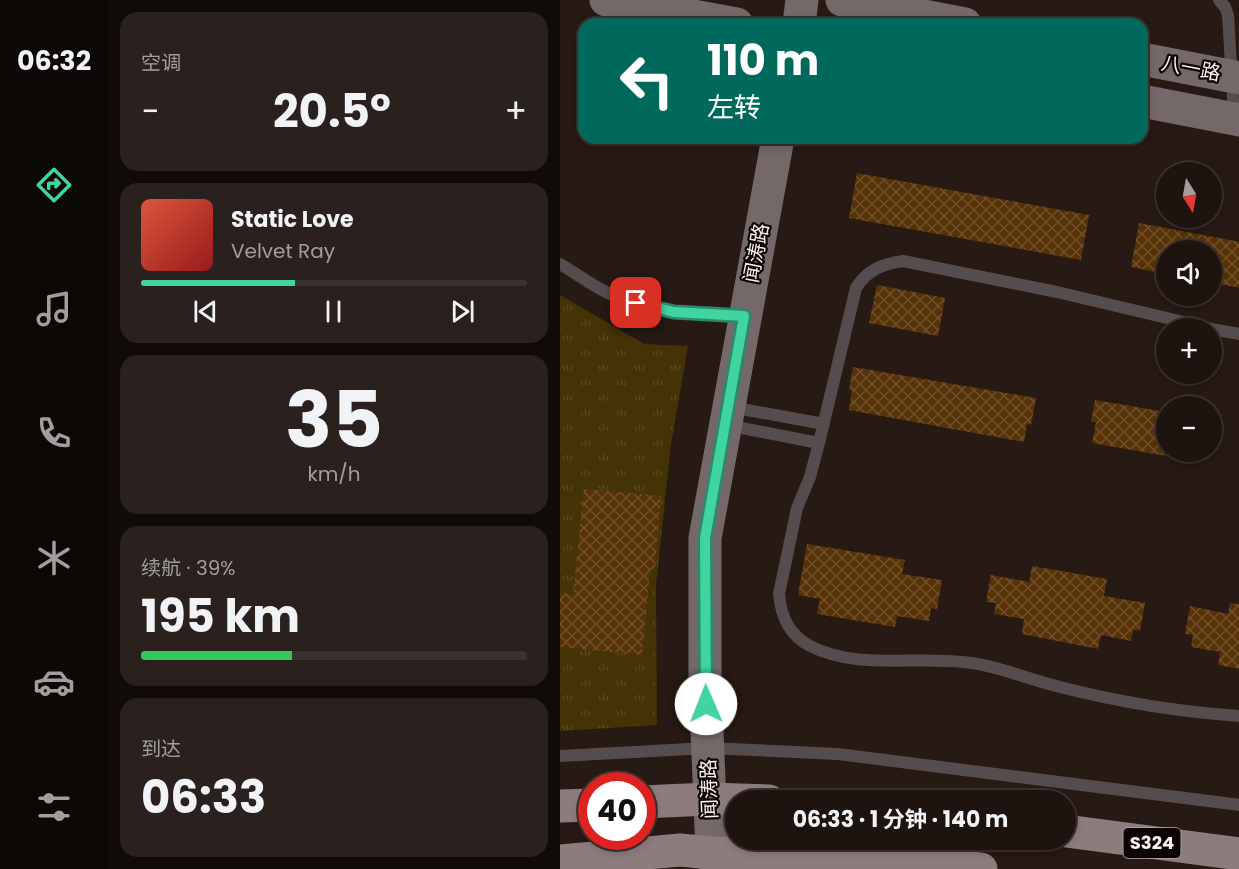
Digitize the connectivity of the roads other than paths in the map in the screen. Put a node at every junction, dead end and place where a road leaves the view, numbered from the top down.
1 (605, 0) edge
2 (802, 0) edge
3 (842, 0) edge
4 (1219, 0) edge
5 (704, 18) edge
6 (800, 18) edge
7 (934, 18) edge
8 (1148, 60) edge
9 (1236, 77) edge
10 (1148, 102) edge
11 (1238, 116) edge
12 (777, 144) edge
13 (560, 264) edge
14 (744, 316) junction
15 (1165, 318) edge
16 (1222, 331) edge
17 (1240, 334) edge
18 (726, 416) junction
19 (824, 424) junction
20 (820, 443) junction
21 (1240, 716) edge
22 (708, 748) junction
23 (560, 756) edge
24 (709, 799) junction
25 (725, 800) edge
26 (656, 801) edge
27 (578, 805) edge
28 (1240, 805) edge
29 (560, 806) edge
30 (1076, 832) edge
31 (1240, 854) edge
32 (560, 861) edge
33 (714, 861) edge
34 (981, 869) edge

1 - 5 street
2 - 6 street
3 - 7 street
4 - 9 lane
8 - 9 street, 八一路
9 - 11 lane
10 - 11 street
12 - 14 street, 闻涛路
13 - 14 lane
14 - 18 street, 闻涛路
15 - 19 lane
16 - 17 lane
18 - 19 lane
18 - 20 lane
18 - 22 street, 闻涛路
19 - 20 lane
20 - 21 lane
22 - 23 lane
22 - 24 street, 闻涛路
22 - 28 lane
24 - 25 main road
24 - 26 main road
24 - 33 street, 闻涛路
27 - 29 main road
30 - 31 main road, S324
32 - 33 main road
33 - 34 main road

